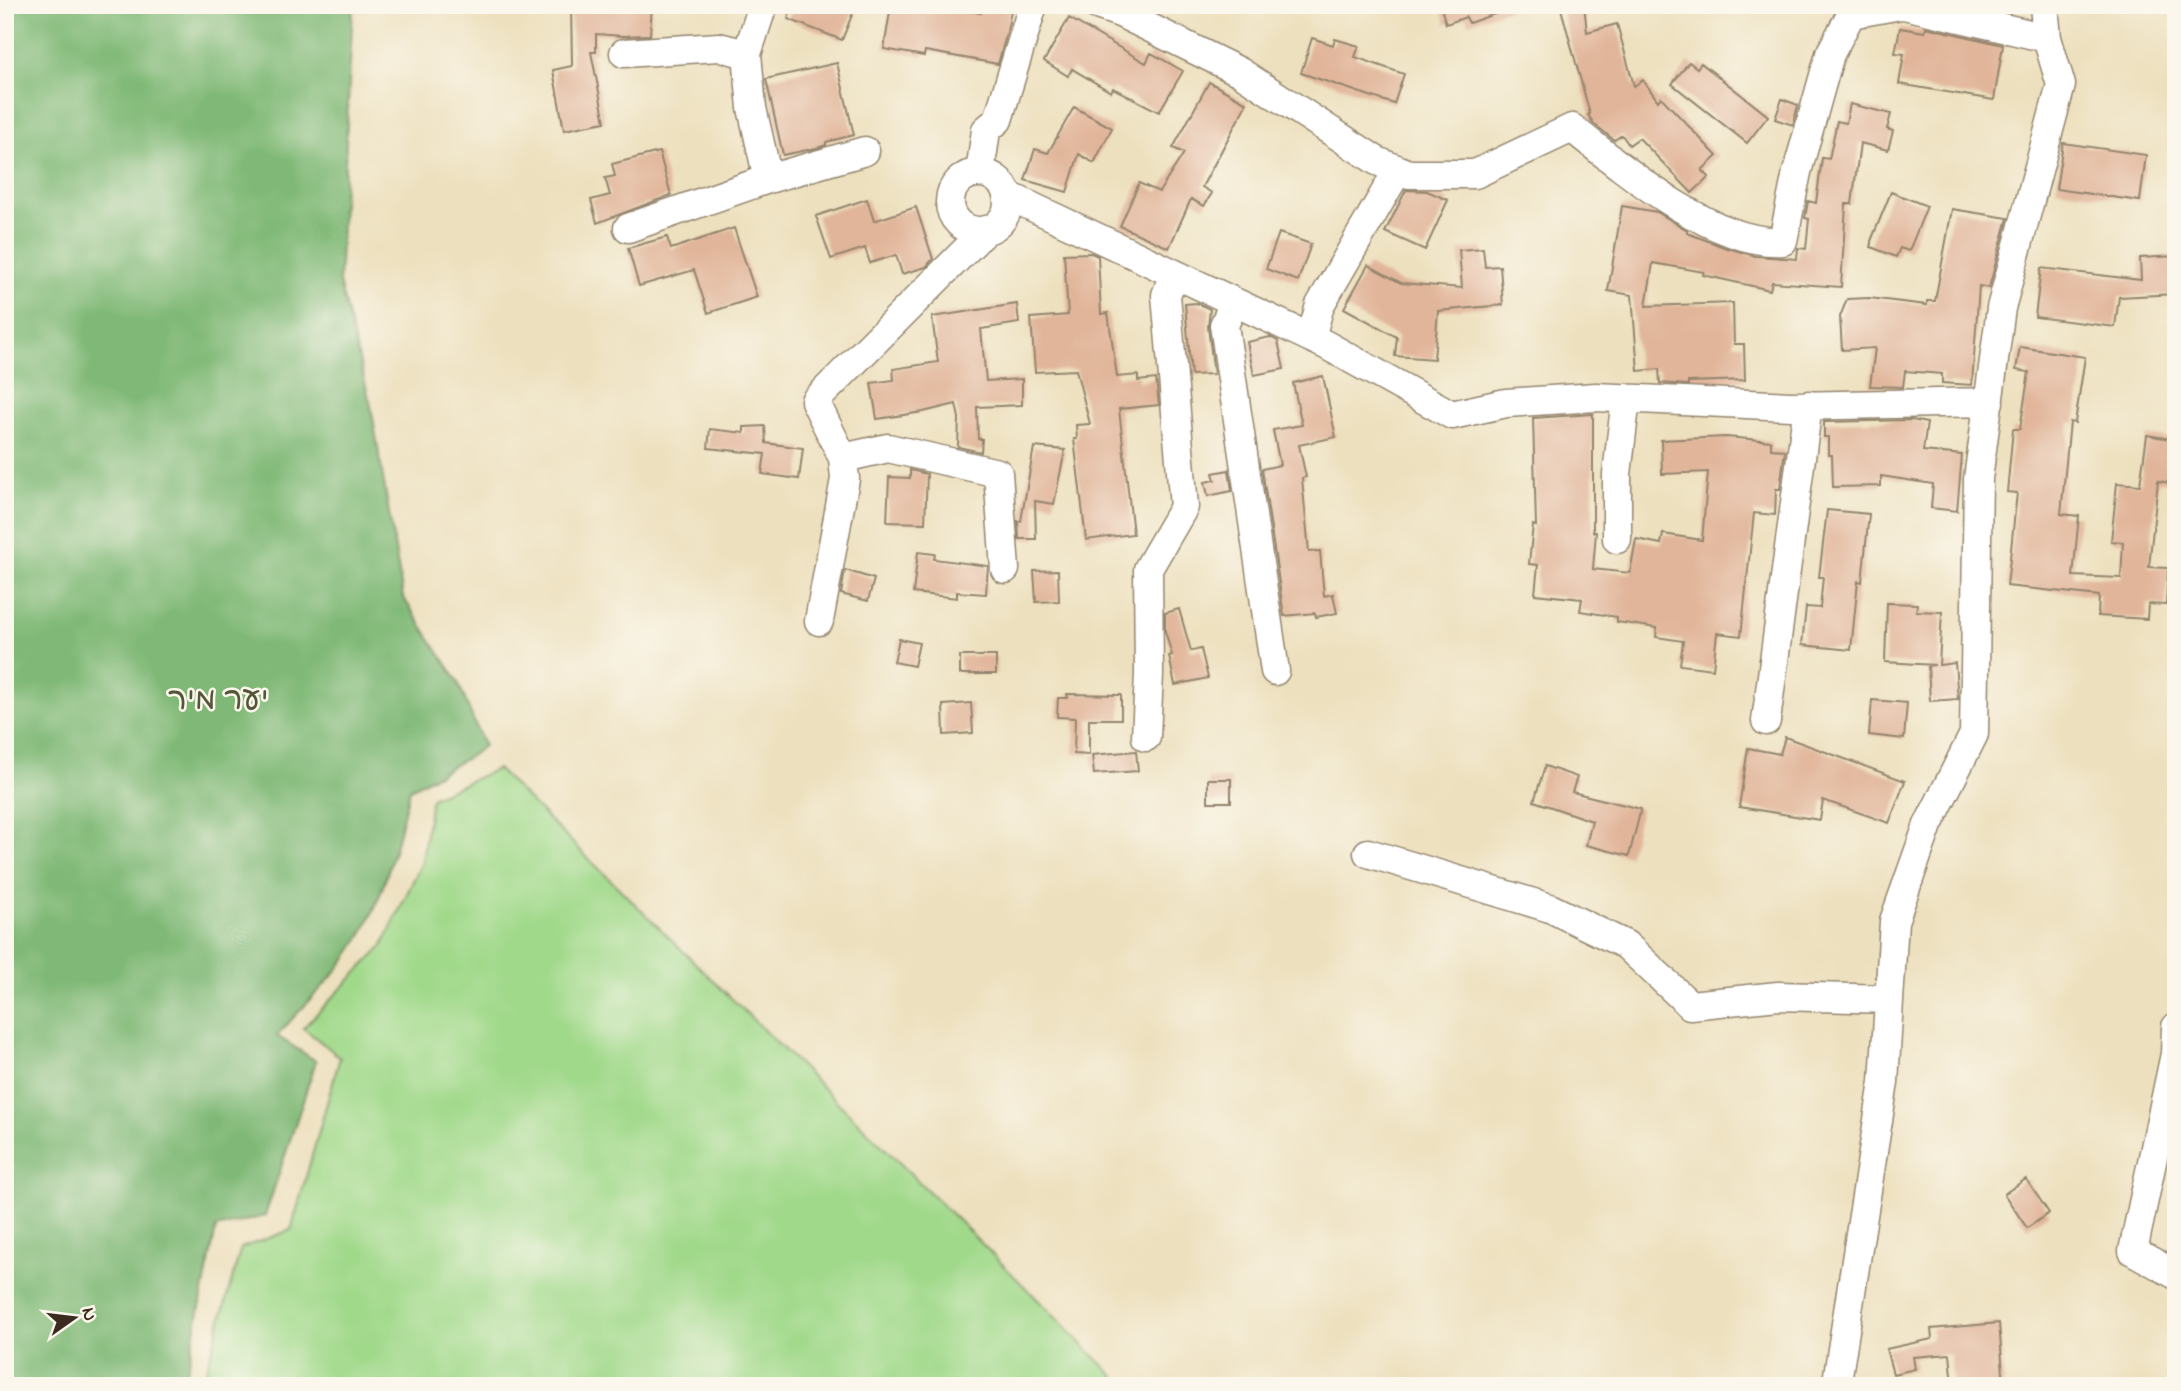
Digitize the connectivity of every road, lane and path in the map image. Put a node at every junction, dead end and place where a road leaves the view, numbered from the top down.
1 (763, 5) edge
2 (1033, 5) edge
3 (1097, 5) edge
4 (1903, 5) edge
5 (2044, 5) edge
6 (2047, 38) junction
7 (624, 53) dead end
8 (747, 54) junction
9 (864, 151) dead end
10 (1398, 170) junction
11 (768, 179) junction
12 (994, 200) junction
13 (628, 228) dead end
14 (1174, 274) junction
15 (1234, 303) junction
16 (1311, 338) junction
17 (1626, 398) junction
18 (1989, 402) junction
19 (1808, 405) junction
20 (843, 458) junction
21 (1617, 539) dead end
22 (1004, 569) dead end
23 (818, 621) dead end
24 (1275, 671) dead end
25 (1766, 722) dead end
26 (1146, 737) dead end
27 (1368, 853) dead end
28 (1889, 999) junction
29 (2176, 1027) edge
30 (2176, 1275) edge
31 (1840, 1386) edge

1 - 8 street
2 - 12 street
3 - 10 street
4 - 6 street
4 - 10 street
5 - 6 street
6 - 18 street
7 - 8 street
8 - 11 street
9 - 11 street
10 - 16 street
11 - 13 street
12 - 14 street
12 - 20 street
14 - 15 street
14 - 26 street
15 - 16 street
15 - 24 street
16 - 17 street
17 - 19 street
17 - 21 street
18 - 19 street
18 - 28 street
19 - 25 street
20 - 22 street
20 - 23 street
27 - 28 street
28 - 31 street
29 - 30 street

